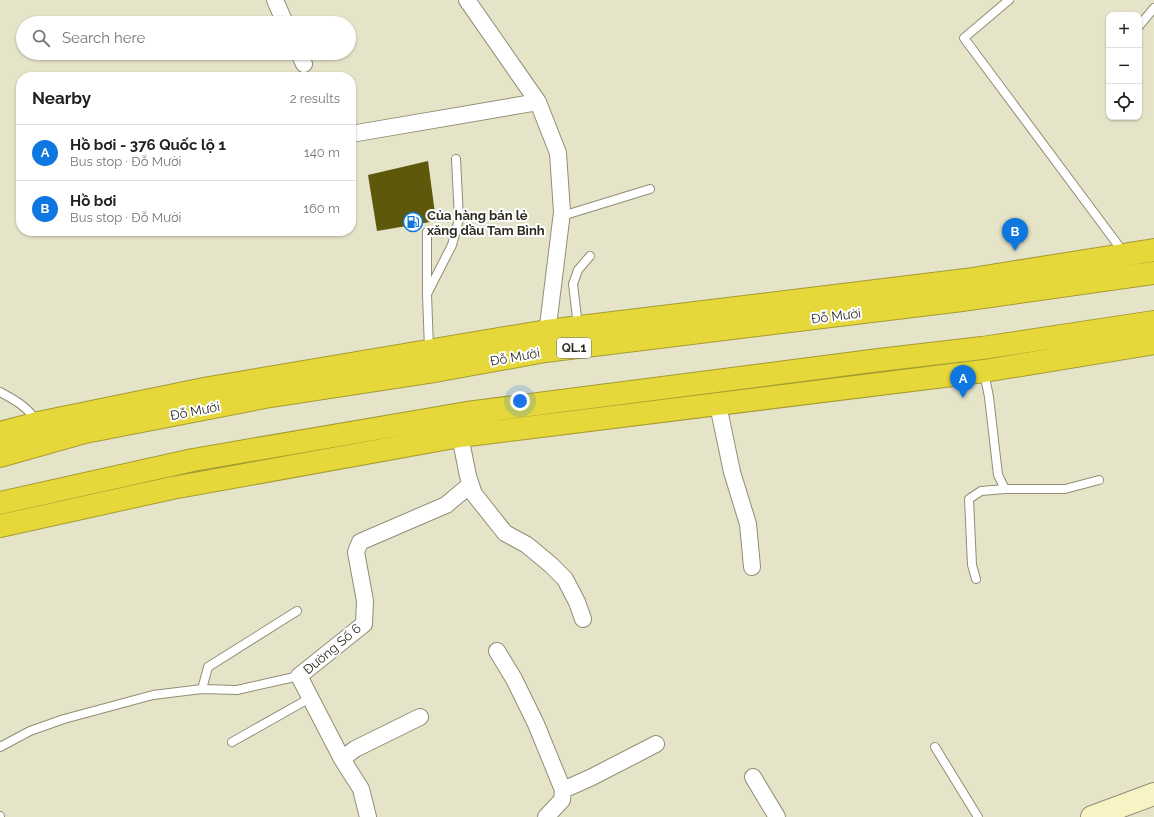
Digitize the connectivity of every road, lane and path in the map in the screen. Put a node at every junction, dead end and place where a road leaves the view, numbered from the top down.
1 (275, 0) edge
2 (467, 0) edge
3 (1009, 0) edge
4 (1154, 8) edge
5 (282, 16) edge
6 (1142, 22) edge
7 (538, 102) junction
8 (356, 133) edge
9 (456, 159) dead end
10 (650, 189) dead end
11 (562, 216) junction
12 (427, 232) dead end
13 (1154, 250) edge
14 (1125, 255) junction
15 (590, 256) dead end
16 (1154, 273) edge
17 (427, 294) junction
18 (1154, 322) edge
19 (578, 326) junction
20 (546, 341) junction
21 (1154, 343) edge
22 (429, 361) junction
23 (317, 370) junction
24 (984, 371) junction
25 (0, 392) edge
26 (298, 392) junction
27 (718, 405) junction
28 (38, 423) junction
29 (0, 433) edge
30 (460, 436) junction
31 (0, 456) edge
32 (1099, 480) dead end
33 (470, 485) junction
34 (1004, 489) junction
35 (0, 504) edge
36 (0, 526) edge
37 (752, 568) dead end
38 (976, 579) dead end
39 (297, 611) dead end
40 (583, 620) dead end
41 (497, 651) dead end
42 (299, 676) junction
43 (202, 688) junction
44 (310, 698) junction
45 (420, 717) dead end
46 (232, 742) dead end
47 (656, 744) dead end
48 (0, 747) edge
49 (934, 748) dead end
50 (342, 759) junction
51 (753, 777) dead end
52 (563, 790) junction
53 (1154, 794) edge
54 (368, 817) edge
55 (546, 817) edge
56 (777, 817) edge
57 (978, 817) edge
58 (1092, 817) edge

1 - 5 street
2 - 7 street
3 - 14 lane
4 - 6 lane
7 - 8 street
7 - 11 street
9 - 17 lane
10 - 11 lane
11 - 20 street
12 - 17 lane
13 - 14 highway, Đỗ Mười / QL.1
14 - 19 highway, Đỗ Mười / QL.1
15 - 19 lane
16 - 20 highway, Đỗ Mười / QL.1
17 - 22 lane
18 - 35 highway
19 - 20 highway, Đỗ Mười / QL.1
20 - 22 highway, Đỗ Mười / QL.1
21 - 24 highway
22 - 23 highway, Đỗ Mười / QL.1
22 - 26 highway, Đỗ Mười / QL.1
23 - 26 highway
23 - 28 highway, Đỗ Mười / QL.1
24 - 27 highway
24 - 34 lane
25 - 28 lane
26 - 31 highway, Đỗ Mười / QL.1
27 - 30 highway
27 - 37 street
28 - 29 highway, Đỗ Mười / QL.1
30 - 33 street
30 - 36 highway
32 - 34 lane
33 - 40 street
33 - 42 street, Đường Số 6
34 - 38 lane
39 - 43 lane
41 - 52 street
42 - 43 lane
42 - 44 street, Đường Số 6
43 - 48 lane
44 - 46 lane
44 - 50 street, Đường Số 6
45 - 50 street
47 - 52 street
49 - 57 lane
50 - 54 street, Đường Số 6
51 - 56 street
52 - 55 street
53 - 58 street

